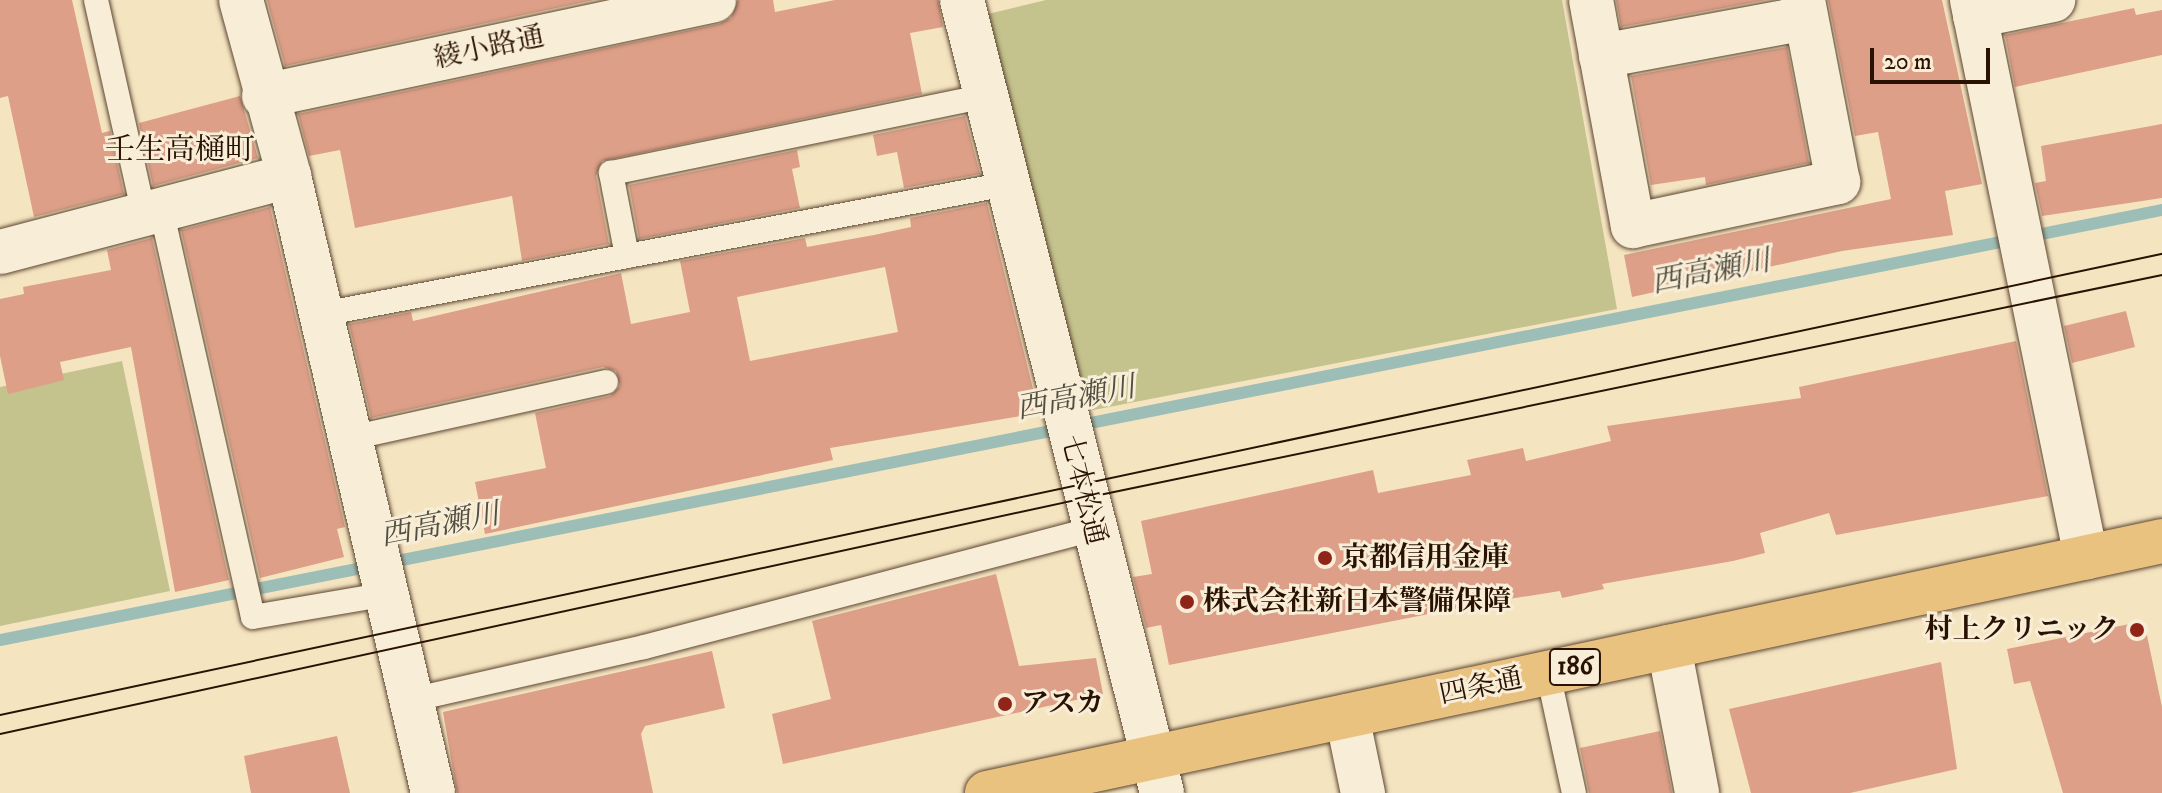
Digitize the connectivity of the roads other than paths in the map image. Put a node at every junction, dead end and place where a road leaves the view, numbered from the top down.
1 (96, 0) edge
2 (241, 0) edge
3 (714, 0) edge
4 (962, 0) edge
5 (1591, 0) edge
6 (2053, 0) edge
7 (1974, 8) edge
8 (1805, 9) edge
9 (1601, 56) junction
10 (264, 96) junction
11 (986, 96) junction
12 (289, 176) junction
13 (1007, 184) junction
14 (152, 212) junction
15 (0, 252) edge
16 (627, 256) junction
17 (322, 314) junction
18 (606, 382) dead end
19 (351, 438) junction
20 (1093, 529) junction
21 (2162, 541) edge
22 (2086, 557) junction
23 (387, 594) junction
24 (1669, 647) junction
25 (1548, 673) junction
26 (411, 700) junction
27 (1347, 716) junction
28 (1156, 776) edge
29 (433, 793) edge
30 (987, 793) edge
31 (1363, 793) edge
32 (1574, 793) edge
33 (1697, 793) edge

1 - 14 lane
2 - 10 street
3 - 10 street, 綾小路通
4 - 11 street, 七本松通
5 - 9 street
6 - 7 street
7 - 22 street
8 - 9 street
8 - 9 street
10 - 12 street
11 - 13 street, 七本松通
11 - 16 lane
12 - 14 street
12 - 17 street
13 - 16 lane
13 - 20 street, 七本松通
14 - 15 street
14 - 23 lane
16 - 17 lane
17 - 19 street
18 - 19 lane
19 - 23 street
20 - 26 lane
20 - 28 street, 七本松通
21 - 22 main road, 四条通 / 186
22 - 24 main road, 四条通 / 186
23 - 26 street
24 - 25 main road, 四条通 / 186
24 - 33 street
25 - 27 main road, 四条通 / 186
25 - 32 lane
26 - 29 street
27 - 28 main road, 四条通 / 186
27 - 31 street
28 - 30 main road, 四条通 / 186

